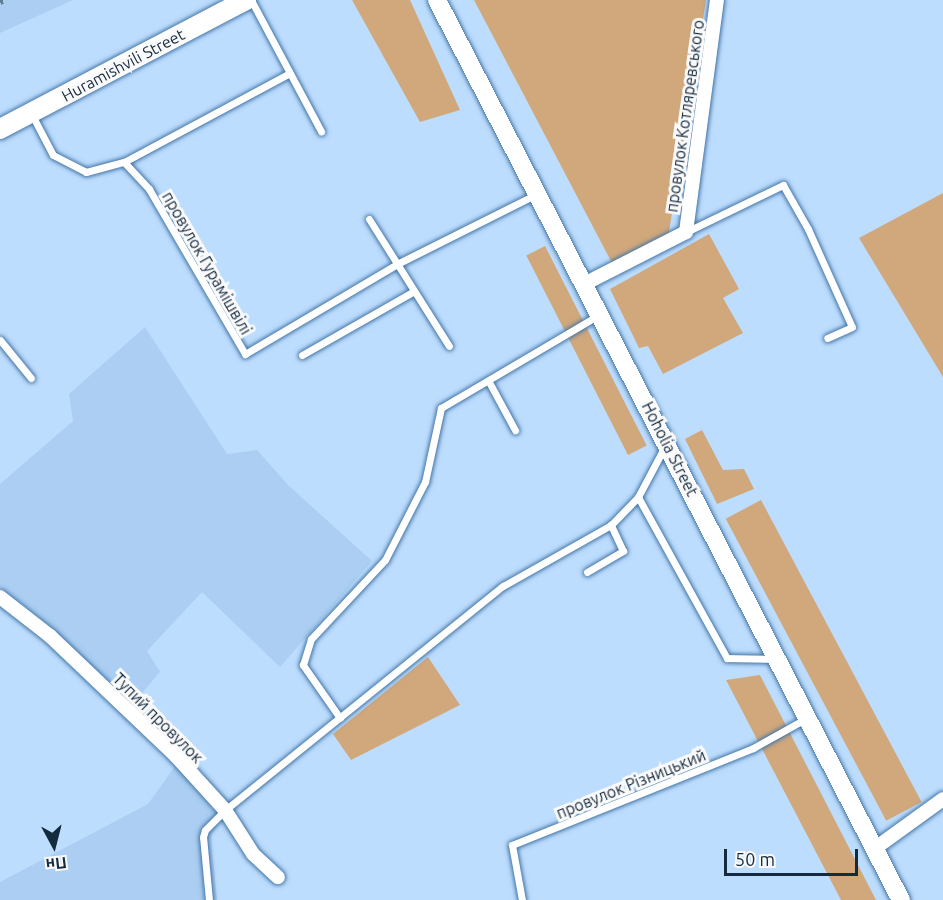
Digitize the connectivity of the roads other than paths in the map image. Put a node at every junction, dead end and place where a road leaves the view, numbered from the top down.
1 (246, 0) edge
2 (251, 0) edge
3 (437, 0) edge
4 (717, 0) edge
5 (290, 73) junction
6 (31, 113) junction
7 (0, 129) edge
8 (321, 131) dead end
9 (124, 162) junction
10 (539, 192) junction
11 (369, 219) dead end
12 (686, 232) junction
13 (397, 264) junction
14 (586, 283) junction
15 (414, 291) junction
16 (601, 314) junction
17 (827, 338) dead end
18 (0, 340) edge
19 (448, 346) dead end
20 (302, 355) dead end
21 (31, 378) dead end
22 (489, 382) junction
23 (515, 430) dead end
24 (667, 444) junction
25 (638, 497) junction
26 (611, 525) junction
27 (587, 572) dead end
28 (0, 597) edge
29 (779, 659) junction
30 (340, 718) junction
31 (807, 718) junction
32 (943, 799) edge
33 (225, 810) junction
34 (874, 849) junction
35 (278, 877) dead end
36 (209, 900) edge
37 (522, 900) edge
38 (901, 900) edge

1 - 6 main road, Huramishvili Street
2 - 5 lane
3 - 10 street, Hoholia Street
4 - 12 street, провулок Котляревського
5 - 8 lane
5 - 9 lane
6 - 7 main road, Huramishvili Street
6 - 9 lane
9 - 13 lane, провулок Гурамішвілі
10 - 13 lane, провулок Гурамішвілі
10 - 14 street, Hoholia Street
11 - 13 lane
12 - 14 street, провулок Котляревського
12 - 17 lane
13 - 15 lane
14 - 16 street, Hoholia Street
15 - 19 lane
15 - 20 lane
16 - 22 lane
16 - 24 street, Hoholia Street
18 - 21 lane
22 - 23 lane
22 - 30 lane
24 - 25 lane
24 - 29 street, Hoholia Street
25 - 26 lane
25 - 29 lane
26 - 27 lane
26 - 30 lane
28 - 33 street, Тупий провулок
29 - 31 street, Hoholia Street
30 - 33 lane
31 - 34 street, Hoholia Street
31 - 37 lane, провулок Різницький
32 - 34 street
33 - 35 street, Тупий провулок
33 - 36 lane
34 - 38 street, Hoholia Street

